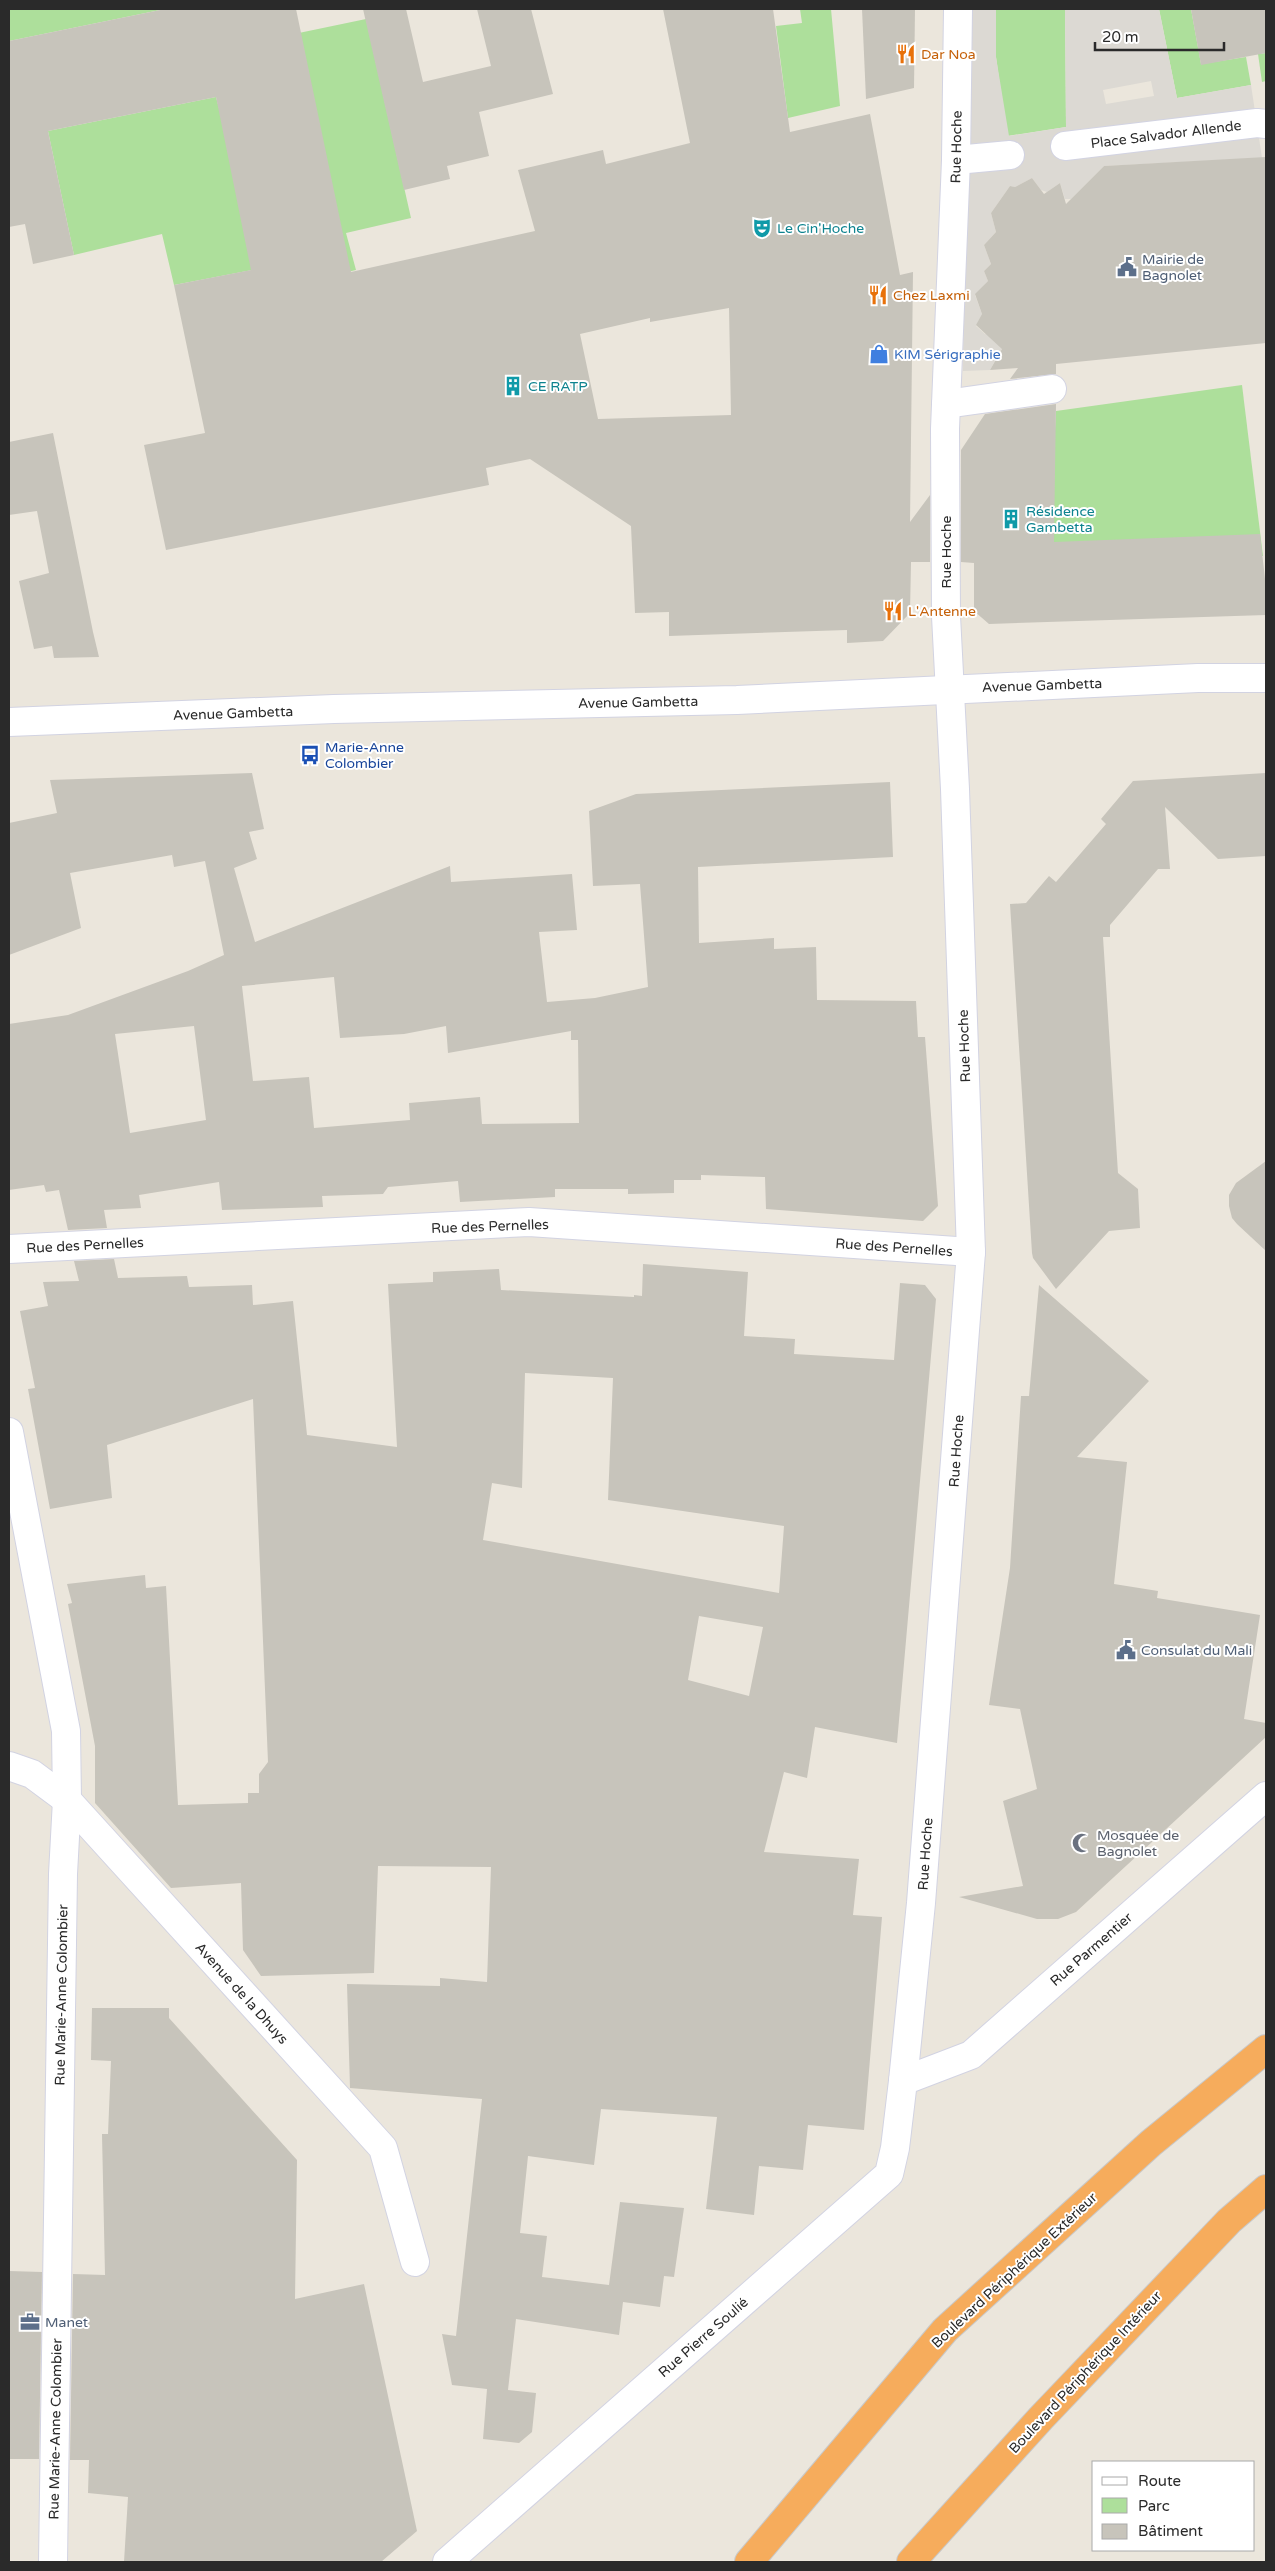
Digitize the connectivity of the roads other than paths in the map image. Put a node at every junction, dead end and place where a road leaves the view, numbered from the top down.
1 (958, 9) edge
2 (1266, 124) edge
3 (1066, 146) dead end
4 (1010, 155) dead end
5 (956, 160) junction
6 (1052, 389) dead end
7 (946, 404) junction
8 (1266, 678) edge
9 (949, 689) junction
10 (9, 722) edge
11 (9, 1249) edge
12 (971, 1252) junction
13 (9, 1432) edge
14 (15, 1505) edge
15 (9, 1766) edge
16 (1266, 1796) edge
17 (67, 1800) junction
18 (1266, 2049) edge
19 (903, 2081) junction
20 (1266, 2190) edge
21 (415, 2262) dead end
22 (53, 2562) edge
23 (447, 2562) edge
24 (749, 2562) edge
25 (911, 2562) edge

1 - 5 street, Rue Hoche
2 - 3 street, Place Salvador Allende
4 - 5 street
5 - 7 street, Rue Hoche
6 - 7 street
7 - 9 street, Rue Hoche
8 - 9 street, Avenue Gambetta
9 - 10 street, Avenue Gambetta
9 - 12 street, Rue Hoche
11 - 12 street, Rue des Pernelles
12 - 19 street, Rue Hoche
13 - 14 street, Rue Marie-Anne Colombier
14 - 17 street, Rue Marie-Anne Colombier
15 - 17 street, Avenue de la Dhuys
16 - 19 street, Rue Parmentier
17 - 21 street, Avenue de la Dhuys
17 - 22 street, Rue Marie-Anne Colombier
18 - 24 highway, Boulevard Périphérique Extérieur
19 - 23 street, Rue Pierre Soulié
20 - 25 highway, Boulevard Périphérique Intérieur

